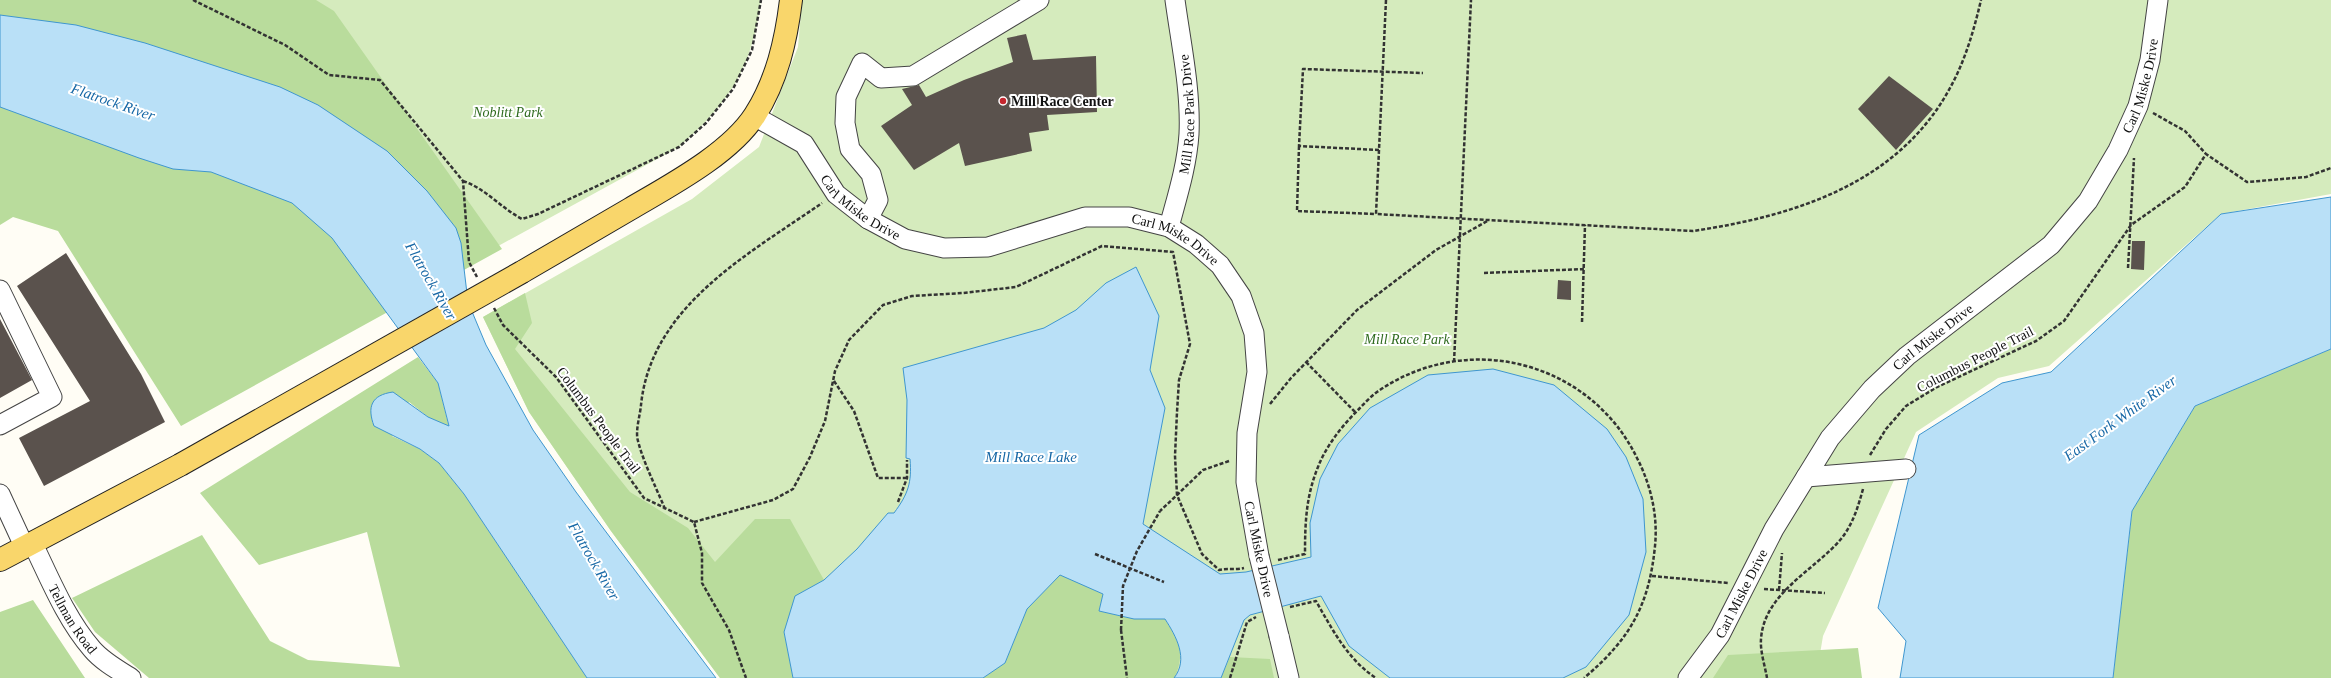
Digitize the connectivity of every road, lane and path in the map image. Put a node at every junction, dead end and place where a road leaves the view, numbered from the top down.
1 (193, 0) edge
2 (761, 0) edge
3 (791, 0) edge
4 (1039, 0) edge
5 (1175, 0) edge
6 (1386, 0) edge
7 (1471, 0) edge
8 (1982, 0) edge
9 (2158, 0) edge
10 (1383, 71) junction
11 (1423, 72) dead end
12 (754, 116) junction
13 (1300, 146) junction
14 (1379, 150) junction
15 (2134, 154) dead end
16 (2331, 168) edge
17 (463, 181) junction
18 (836, 194) junction
19 (1376, 214) junction
20 (868, 219) junction
21 (1461, 219) junction
22 (1490, 220) junction
23 (1585, 225) junction
24 (2131, 225) junction
25 (1169, 228) junction
26 (1460, 236) junction
27 (2128, 268) dead end
28 (1584, 269) junction
29 (1484, 273) dead end
30 (481, 283) dead end
31 (2, 298) edge
32 (492, 304) dead end
33 (1582, 322) dead end
34 (1306, 362) junction
35 (1454, 362) junction
36 (833, 380) junction
37 (1267, 408) dead end
38 (1356, 413) junction
39 (0, 425) edge
40 (1246, 455) junction
41 (907, 460) dead end
42 (1906, 469) dead end
43 (1867, 471) junction
44 (1806, 477) junction
45 (907, 478) junction
46 (0, 494) edge
47 (1177, 495) junction
48 (898, 502) dead end
49 (665, 509) junction
50 (694, 522) junction
51 (29, 546) junction
52 (1095, 554) dead end
53 (0, 560) edge
54 (1260, 561) junction
55 (1130, 568) junction
56 (1164, 582) dead end
57 (1316, 601) dead end
58 (131, 678) edge
59 (746, 678) edge
60 (1127, 678) edge
61 (1289, 678) edge
62 (1376, 678) edge
63 (1584, 678) edge
64 (1688, 678) edge
65 (1767, 678) edge

1 - 17 path
2 - 17 path
3 - 12 main road
4 - 20 street
5 - 25 street, Mill Race Park Drive
6 - 10 path
7 - 21 path
8 - 23 path
9 - 44 street, Carl Miske Drive
10 - 11 path
10 - 13 path
10 - 14 path
12 - 18 street, Carl Miske Drive
12 - 51 main road, bridge
13 - 14 path
13 - 19 path
14 - 19 path
15 - 24 path
16 - 24 path, Columbus People Trail
17 - 30 path
18 - 20 street, Carl Miske Drive
18 - 49 path
19 - 21 path
20 - 25 street, Carl Miske Drive
21 - 22 path
21 - 26 path
22 - 23 path
22 - 26 path
23 - 28 path
24 - 27 path
24 - 43 path, Columbus People Trail
25 - 40 street, Carl Miske Drive
26 - 34 path
26 - 35 path
28 - 29 path
28 - 33 path
31 - 39 street
32 - 49 path, Columbus People Trail
34 - 37 path
34 - 38 path
35 - 38 path
35 - 63 path
36 - 45 path
36 - 47 path
36 - 50 path
38 - 54 path
40 - 47 path
40 - 54 street, Carl Miske Drive
41 - 45 path
42 - 43 street
43 - 44 street
43 - 65 path, Columbus People Trail
44 - 64 street, Carl Miske Drive
45 - 48 path
46 - 51 street, Tellman Road
47 - 54 path
47 - 55 path, bridge
49 - 50 path, Columbus People Trail
50 - 59 path
51 - 53 main road
51 - 58 street, Tellman Road
52 - 55 path
54 - 61 street, Carl Miske Drive, bridge
55 - 56 path
55 - 60 path, bridge
57 - 62 path

